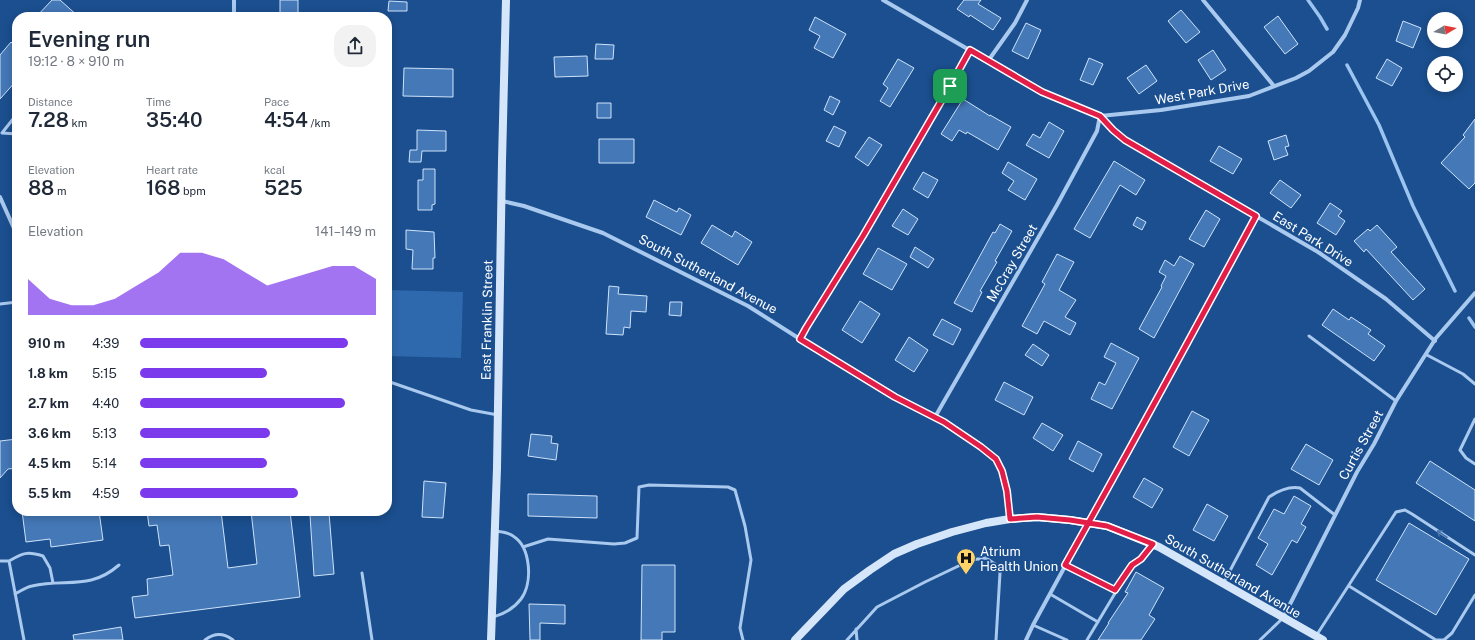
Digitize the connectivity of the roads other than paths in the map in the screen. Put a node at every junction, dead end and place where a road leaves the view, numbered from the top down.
1 (234, 0) edge
2 (506, 0) edge
3 (883, 0) edge
4 (1027, 0) edge
5 (1203, 0) edge
6 (1360, 0) edge
7 (234, 12) edge
8 (970, 50) junction
9 (988, 61) junction
10 (1274, 86) junction
11 (1100, 116) junction
12 (12, 120) edge
13 (1, 133) edge
14 (12, 134) edge
15 (0, 197) edge
16 (502, 201) junction
17 (1256, 216) junction
18 (12, 224) edge
19 (1475, 293) edge
20 (12, 303) edge
21 (0, 304) edge
22 (1309, 336) dead end
23 (800, 339) junction
24 (1434, 341) junction
25 (1427, 355) junction
26 (392, 383) edge
27 (1475, 384) edge
28 (1396, 401) junction
29 (498, 415) junction
30 (935, 417) junction
31 (1475, 419) edge
32 (1475, 464) edge
33 (1336, 515) junction
34 (1010, 519) junction
35 (1088, 524) junction
36 (495, 531) junction
37 (1153, 544) junction
38 (523, 547) junction
39 (1475, 556) edge
40 (0, 561) edge
41 (9, 561) junction
42 (119, 565) dead end
43 (1065, 565) junction
44 (362, 573) dead end
45 (53, 583) junction
46 (1224, 584) junction
47 (1349, 586) junction
48 (1115, 590) junction
49 (15, 594) junction
50 (1050, 594) junction
51 (1475, 595) edge
52 (492, 618) junction
53 (1283, 618) junction
54 (1098, 622) junction
55 (1033, 625) junction
56 (856, 629) junction
57 (1319, 638) edge
58 (24, 640) edge
59 (205, 640) edge
60 (233, 640) edge
61 (372, 640) edge
62 (491, 640) edge
63 (743, 640) edge
64 (795, 640) edge
65 (847, 640) edge
66 (857, 640) edge
67 (996, 640) edge
68 (1026, 640) edge
69 (1067, 640) edge
70 (1087, 640) edge
71 (1260, 640) edge

1 - 7 street
2 - 16 main road, East Franklin Street
3 - 8 street, East Park Drive
4 - 9 street
5 - 10 street
6 - 10 street, West Park Drive
8 - 9 street, East Park Drive
8 - 23 street
9 - 11 street, East Park Drive
10 - 11 street, West Park Drive
11 - 17 street, East Park Drive
11 - 30 street, McCray Street
12 - 13 lane
13 - 14 lane
15 - 18 street
16 - 23 street, South Sutherland Avenue
16 - 29 main road, East Franklin Street
17 - 24 street, East Park Drive
17 - 35 street
19 - 24 street, Curtis Street
20 - 21 lane
22 - 28 lane
23 - 30 street, South Sutherland Avenue
24 - 25 street, Curtis Street
25 - 27 lane
25 - 28 street, Curtis Street
26 - 29 lane
28 - 33 street, Curtis Street
29 - 36 main road, East Franklin Street
30 - 34 street, South Sutherland Avenue
31 - 32 lane
33 - 46 lane
33 - 53 street, Curtis Street
34 - 35 main road, South Sutherland Avenue
34 - 64 main road
35 - 37 main road, South Sutherland Avenue
35 - 43 street
36 - 38 lane
36 - 52 main road, East Franklin Street
37 - 46 main road, South Sutherland Avenue
37 - 48 lane
38 - 52 lane
38 - 63 lane
39 -> 47 lane
40 - 41 lane
41 - 45 lane
41 - 49 lane
42 - 45 lane
43 - 48 lane
43 - 50 street
44 - 61 lane
45 - 49 lane
46 - 53 main road, South Sutherland Avenue
47 - 51 lane
47 - 57 lane
48 - 54 lane
49 - 58 lane
50 - 54 lane
50 - 55 street
52 - 62 main road, East Franklin Street
53 - 57 main road, South Sutherland Avenue
53 - 71 lane
54 - 70 lane
55 - 68 street
55 - 69 lane
56 - 65 lane
56 - 66 lane
56 - 67 lane
59 - 60 lane

